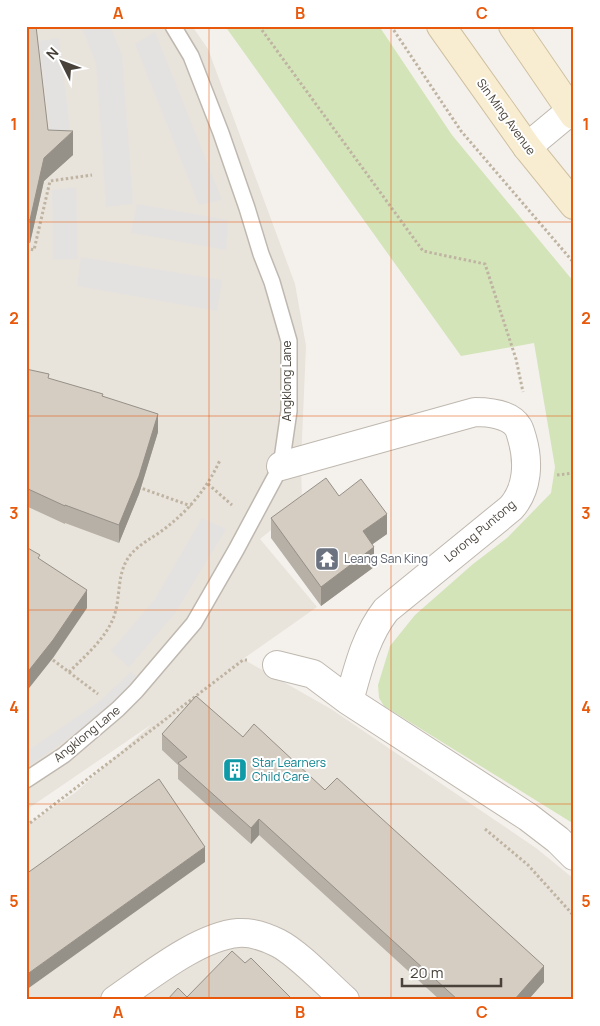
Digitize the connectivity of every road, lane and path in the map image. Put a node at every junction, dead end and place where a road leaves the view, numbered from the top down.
1 (173, 26) edge
2 (259, 26) edge
3 (391, 26) edge
4 (441, 26) edge
5 (513, 26) edge
6 (573, 111) edge
7 (526, 147) junction
8 (92, 175) dead end
9 (574, 205) edge
10 (26, 248) edge
11 (574, 263) edge
12 (524, 396) dead end
13 (220, 460) dead end
14 (281, 466) junction
15 (208, 484) junction
16 (136, 487) edge
17 (191, 506) junction
18 (251, 522) junction
19 (48, 656) edge
20 (277, 665) joint
21 (69, 672) junction
22 (349, 701) junction
23 (118, 709) junction
24 (26, 780) edge
25 (26, 826) edge
26 (574, 856) edge
27 (115, 1000) edge
28 (345, 1000) edge

1 - 14 lane, Angklong Lane
2 - 12 path
3 - 11 path
4 - 7 main road, Sin Ming Avenue
5 - 6 main road
6 - 7 street
7 - 9 main road, Sin Ming Avenue
8 - 10 path
13 - 15 path
14 - 18 lane, Angklong Lane
14 - 22 street, Lorong Puntong
15 - 17 path
15 - 18 path
16 - 17 path
17 - 21 path
18 - 23 lane, Angklong Lane
19 - 21 path
20 - 22 street
20 - 25 path
21 - 23 path
22 - 26 street
23 - 24 lane, Angklong Lane
27 - 28 street

